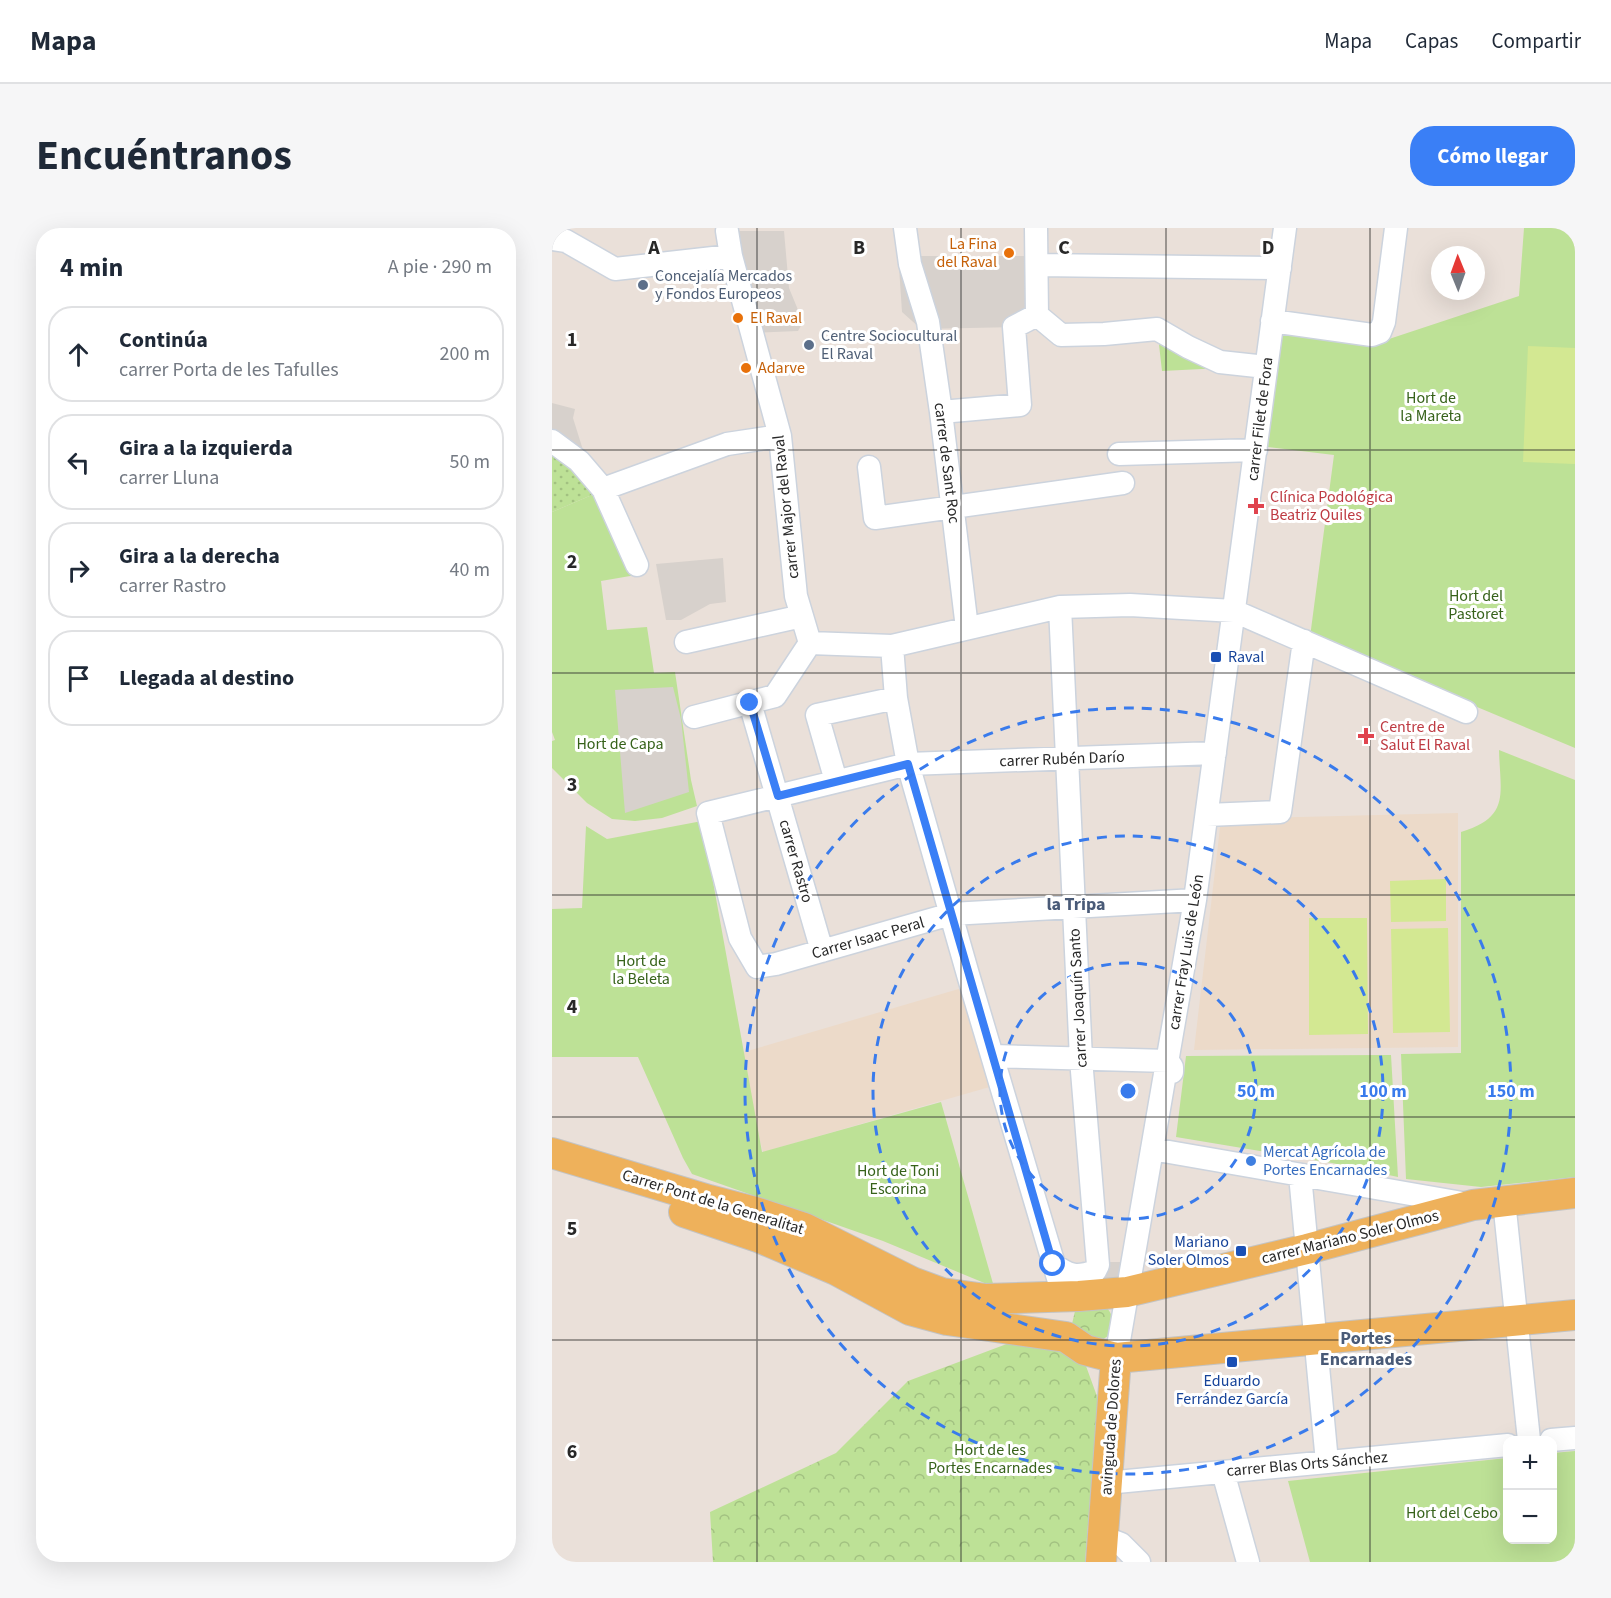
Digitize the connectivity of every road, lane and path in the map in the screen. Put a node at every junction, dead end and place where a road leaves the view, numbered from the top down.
1 (905, 228) edge
2 (1036, 228) edge
3 (1285, 228) edge
4 (1396, 228) edge
5 (727, 231) dead end
6 (552, 239) edge
7 (731, 256) junction
8 (1038, 265) junction
9 (1280, 268) junction
10 (1037, 315) junction
11 (1272, 321) junction
12 (1266, 367) junction
13 (941, 412) junction
14 (780, 436) junction
15 (552, 441) edge
16 (1256, 450) junction
17 (1119, 454) dead end
18 (869, 467) dead end
19 (1123, 483) dead end
20 (603, 489) junction
21 (952, 508) junction
22 (637, 565) dead end
23 (1060, 607) junction
24 (1234, 611) junction
25 (802, 616) junction
26 (967, 628) junction
27 (1304, 641) junction
28 (686, 642) dead end
29 (810, 643) junction
30 (891, 646) junction
31 (896, 698) junction
32 (750, 703) junction
33 (1466, 712) dead end
34 (694, 717) dead end
35 (1215, 753) junction
36 (1067, 758) junction
37 (908, 764) junction
38 (836, 782) junction
39 (778, 796) junction
40 (1207, 815) junction
41 (1195, 900) junction
42 (1073, 907) junction
43 (951, 914) junction
44 (822, 951) junction
45 (757, 967) joint
46 (993, 1056) junction
47 (1081, 1059) junction
48 (1168, 1061) junction
49 (1152, 1149) junction
50 (552, 1153) edge
51 (1184, 1154) junction
52 (552, 1172) edge
53 (1300, 1175) junction
54 (1575, 1193) edge
55 (664, 1196) junction
56 (1504, 1201) junction
57 (1473, 1205) junction
58 (1307, 1249) junction
59 (1053, 1264) junction
60 (1127, 1292) junction
61 (1079, 1296) junction
62 (1575, 1315) edge
63 (1516, 1321) junction
64 (1066, 1337) junction
65 (1316, 1340) junction
66 (1116, 1358) junction
67 (1529, 1436) edge
68 (1575, 1438) edge
69 (1557, 1440) edge
70 (1503, 1445) edge
71 (1327, 1462) junction
72 (1223, 1472) junction
73 (1106, 1484) junction
74 (1102, 1549) edge
75 (1139, 1562) edge
76 (1248, 1562) edge

1 - 13 street, carrer de Sant Roc
2 - 8 street
3 - 9 street, carrer Filet de Fora
4 - 11 street
5 - 7 street, carrer Major del Raval
6 - 7 street
7 - 14 street, carrer Major del Raval
8 - 9 street
8 - 10 street
9 - 11 street, carrer Filet de Fora
10 - 12 street
10 - 13 street
11 - 12 street, carrer Filet de Fora
12 - 16 street, carrer Filet de Fora
13 - 21 street, carrer de Sant Roc
14 - 20 street
14 - 25 street, carrer Major del Raval
15 - 20 street
16 - 17 street
16 - 24 street, carrer Filet de Fora
18 - 21 street
19 - 21 street
20 - 22 street
21 - 26 street, carrer de Sant Roc
23 - 24 street
23 - 26 street
23 - 36 street, carrer Joaquín Santo
24 - 27 street
24 - 35 street, carrer Fray Luis de León
25 - 28 street
25 - 29 street, carrer Major del Raval
26 - 30 street
27 - 33 street
27 - 40 street
29 - 30 street
29 - 32 street
30 - 31 street
31 - 37 street
31 - 38 street
32 - 34 street
32 - 39 street, carrer Rastro
35 - 36 street, carrer Rubén Darío
35 - 40 street, carrer Fray Luis de León
36 - 37 street, carrer Rubén Darío
36 - 42 street, carrer Joaquín Santo
37 - 38 street, carrer Rubén Darío
37 - 43 street
38 - 39 street, carrer Rubén Darío
39 - 44 street, carrer Rastro
39 - 45 street, carrer Rubén Darío
40 - 41 street, carrer Fray Luis de León
41 - 42 street, Carrer Isaac Peral
41 - 48 street, carrer Fray Luis de León
42 - 43 street, Carrer Isaac Peral
42 - 47 street, carrer Joaquín Santo
43 - 44 street, Carrer Isaac Peral
43 - 46 street
44 - 45 street, Carrer Isaac Peral
46 - 47 street
46 - 59 street
47 - 48 street
47 - 59 street, carrer Joaquín Santo
48 - 49 street, carrer Fray Luis de León
48 - 51 street
49 - 51 street
49 - 60 street, carrer Fray Luis de León
50 - 55 main road, Carrer Pont de la Generalitat
51 - 53 street
52 - 55 main road, Carrer Pont de la Generalitat
53 - 57 street
53 - 58 street
54 - 56 main road, carrer Mariano Soler Olmos
55 - 61 main road, Carrer Pont de la Generalitat
55 - 64 main road, Carrer Pont de la Generalitat
56 - 57 main road, carrer Mariano Soler Olmos
56 - 63 street
57 - 58 main road, carrer Mariano Soler Olmos
58 - 60 main road, carrer Mariano Soler Olmos
58 - 65 street
59 - 61 street
60 - 61 main road, Carrer Pont de la Generalitat
60 - 66 street, avinguda de Dolores
61 - 64 main road
62 - 63 main road, Carrer Pont de la Generalitat
63 - 65 main road, Carrer Pont de la Generalitat
63 - 67 street
64 - 66 main road, Carrer Pont de la Generalitat
65 - 66 main road, Carrer Pont de la Generalitat
65 - 71 street
66 - 73 main road, avinguda de Dolores
68 - 69 street
70 - 71 street, carrer Blas Orts Sánchez
71 - 72 street, carrer Blas Orts Sánchez
72 - 73 street, carrer Blas Orts Sánchez
72 - 76 street
73 - 74 main road, avinguda de Dolores
74 - 75 street

